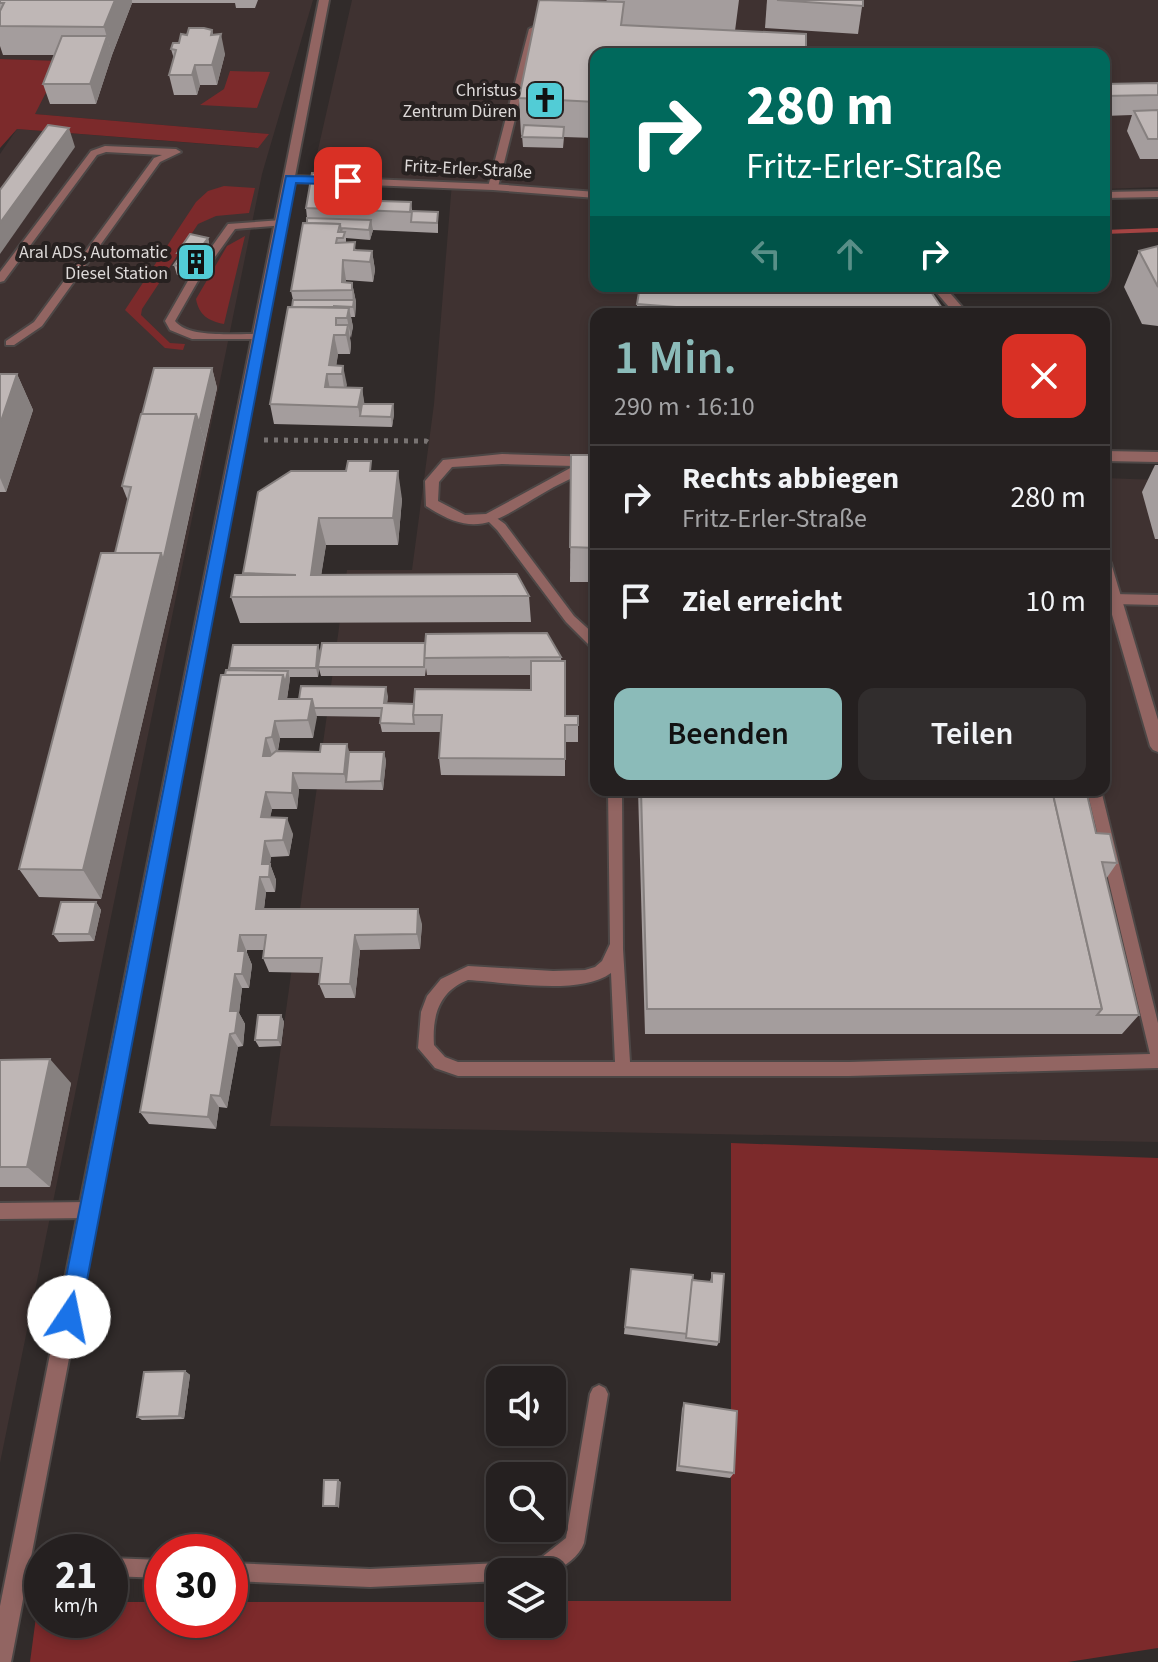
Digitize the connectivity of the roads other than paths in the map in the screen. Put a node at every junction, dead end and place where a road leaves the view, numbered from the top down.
1 (324, 0) edge
2 (561, 20) edge
3 (290, 179) junction
4 (493, 187) junction
5 (1158, 194) edge
6 (590, 195) edge
7 (1110, 195) edge
8 (282, 223) junction
9 (208, 259) edge
10 (0, 279) edge
11 (194, 279) edge
12 (942, 292) edge
13 (957, 308) edge
14 (259, 337) junction
15 (10, 343) dead end
16 (1110, 456) edge
17 (1158, 457) edge
18 (590, 462) edge
19 (590, 464) edge
20 (491, 518) junction
21 (1110, 587) edge
22 (1113, 599) junction
23 (1158, 600) edge
24 (590, 638) edge
25 (1158, 746) edge
26 (615, 796) edge
27 (1095, 796) edge
28 (617, 944) junction
29 (1158, 1054) edge
30 (1158, 1061) edge
31 (623, 1069) junction
32 (89, 1210) junction
33 (0, 1211) edge
34 (599, 1394) dead end
35 (562, 1558) edge
36 (18, 1564) junction
37 (24, 1564) edge
38 (248, 1573) edge
39 (486, 1573) edge
40 (0, 1662) edge

1 - 3 street
2 - 4 lane
3 - 4 street, Fritz-Erler-Straße
3 - 8 street
4 - 6 street, Fritz-Erler-Straße
5 - 7 street
8 - 9 lane
8 - 14 street
10 - 15 lane
11 - 14 lane
12 - 13 street
14 - 32 street
16 - 17 street
18 - 20 street
19 - 20 street
20 - 24 lane
21 - 22 street
22 - 23 lane
22 - 25 street
26 - 28 lane
27 - 29 lane
28 - 31 lane
28 - 31 lane
30 - 31 lane
32 - 33 lane
32 - 36 street
34 - 35 lane
36 - 37 lane
36 - 40 street
38 - 39 lane

